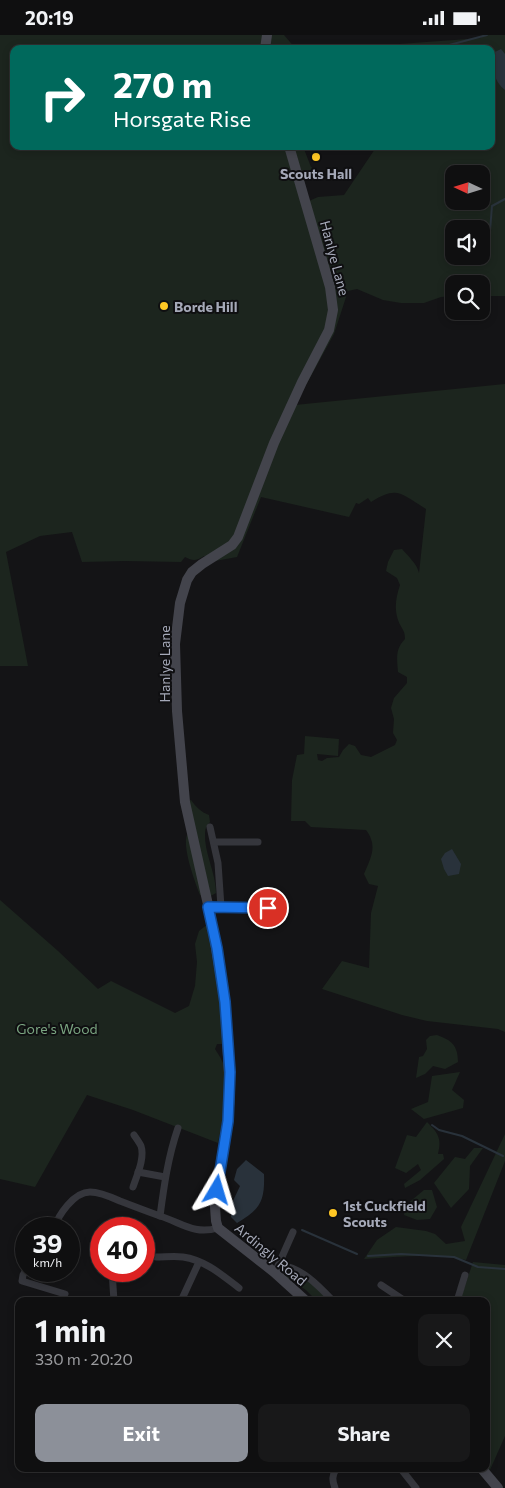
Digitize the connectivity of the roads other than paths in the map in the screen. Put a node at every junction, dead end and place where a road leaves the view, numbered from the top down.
1 (289, 150) edge
2 (210, 827) dead end
3 (214, 842) junction
4 (258, 842) dead end
5 (208, 907) junction
6 (221, 907) junction
7 (268, 908) dead end
8 (178, 1128) dead end
9 (134, 1135) dead end
10 (138, 1172) junction
11 (165, 1177) junction
12 (133, 1187) dead end
13 (160, 1216) junction
14 (58, 1217) edge
15 (218, 1228) junction
16 (293, 1231) dead end
17 (156, 1257) dead end
18 (199, 1262) junction
19 (276, 1269) junction
20 (465, 1275) dead end
21 (25, 1282) edge
22 (113, 1282) edge
23 (381, 1285) dead end
24 (239, 1287) dead end
25 (65, 1294) dead end
26 (114, 1297) edge
27 (183, 1297) edge
28 (298, 1297) edge
29 (329, 1297) edge
30 (399, 1297) edge
31 (458, 1297) edge
32 (334, 1472) edge
33 (403, 1472) edge
34 (485, 1472) edge
35 (334, 1488) edge
36 (416, 1488) edge
37 (498, 1488) edge

1 - 5 street, Hanlye Lane
2 - 3 street
3 - 4 street
3 - 6 street
5 - 6 street
5 - 15 street, Hanlye Lane
6 - 7 street
8 - 11 street
9 - 10 street
10 - 11 street
10 - 12 street
11 - 13 street
13 - 14 street
13 - 15 street
15 - 19 street, Ardingly Road
16 - 19 street
17 - 18 street
18 - 24 street
18 - 27 street
19 - 28 street, Ardingly Road
19 - 29 street
20 - 31 street
21 - 25 street
22 - 26 street
23 - 30 street
32 - 35 street
33 - 36 street
34 - 37 street

